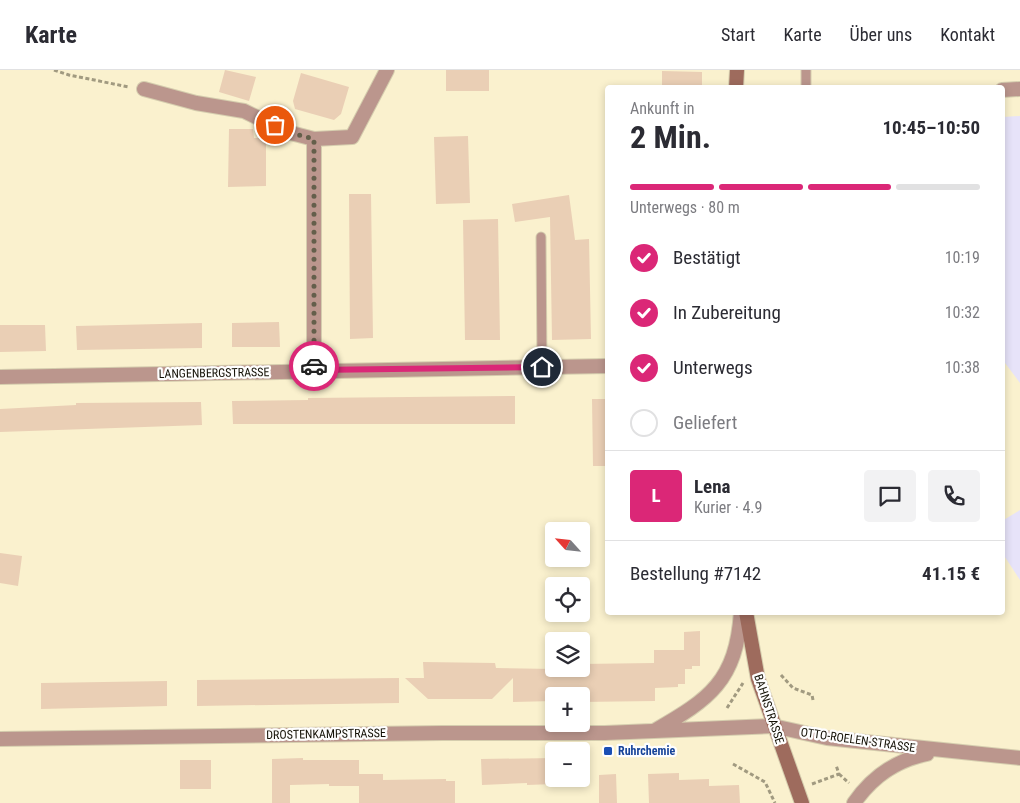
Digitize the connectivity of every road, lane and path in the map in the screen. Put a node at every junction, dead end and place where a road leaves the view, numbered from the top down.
1 (54, 70) edge
2 (387, 70) edge
3 (737, 70) edge
4 (806, 70) edge
5 (736, 85) edge
6 (806, 85) edge
7 (144, 89) joint
8 (1005, 90) edge
9 (1020, 90) edge
10 (314, 139) junction
11 (542, 237) dead end
12 (605, 366) edge
13 (542, 367) junction
14 (314, 370) junction
15 (0, 377) edge
16 (740, 615) edge
17 (747, 615) edge
18 (780, 675) dead end
19 (743, 683) dead end
20 (814, 700) dead end
21 (727, 708) dead end
22 (773, 726) junction
23 (651, 732) junction
24 (0, 739) edge
25 (943, 751) junction
26 (1020, 758) edge
27 (733, 764) dead end
28 (836, 765) dead end
29 (812, 784) dead end
30 (782, 796) dead end
31 (774, 801) edge
32 (802, 803) edge
33 (854, 803) edge

1 - 7 path
2 - 10 street
3 - 5 main road
4 - 6 lane
7 - 10 street
8 - 9 street
10 - 14 street
11 - 13 lane
12 - 13 street, LANGENBERGSTRASSE
13 - 14 street, LANGENBERGSTRASSE
14 - 15 street, LANGENBERGSTRASSE
16 - 23 street, DROSTENKAMPSTRASSE
17 - 22 main road, BAHNSTRASSE
18 - 20 path
19 - 21 path
22 - 23 street, DROSTENKAMPSTRASSE
22 - 25 street, OTTO-ROELEN-STRASSE
22 - 32 main road, BAHNSTRASSE
23 - 24 street, DROSTENKAMPSTRASSE
25 - 26 street, OTTO-ROELEN-STRASSE
25 - 33 street, OTTO-ROELEN-STRASSE
27 - 31 path
28 - 29 path
30 - 31 path

